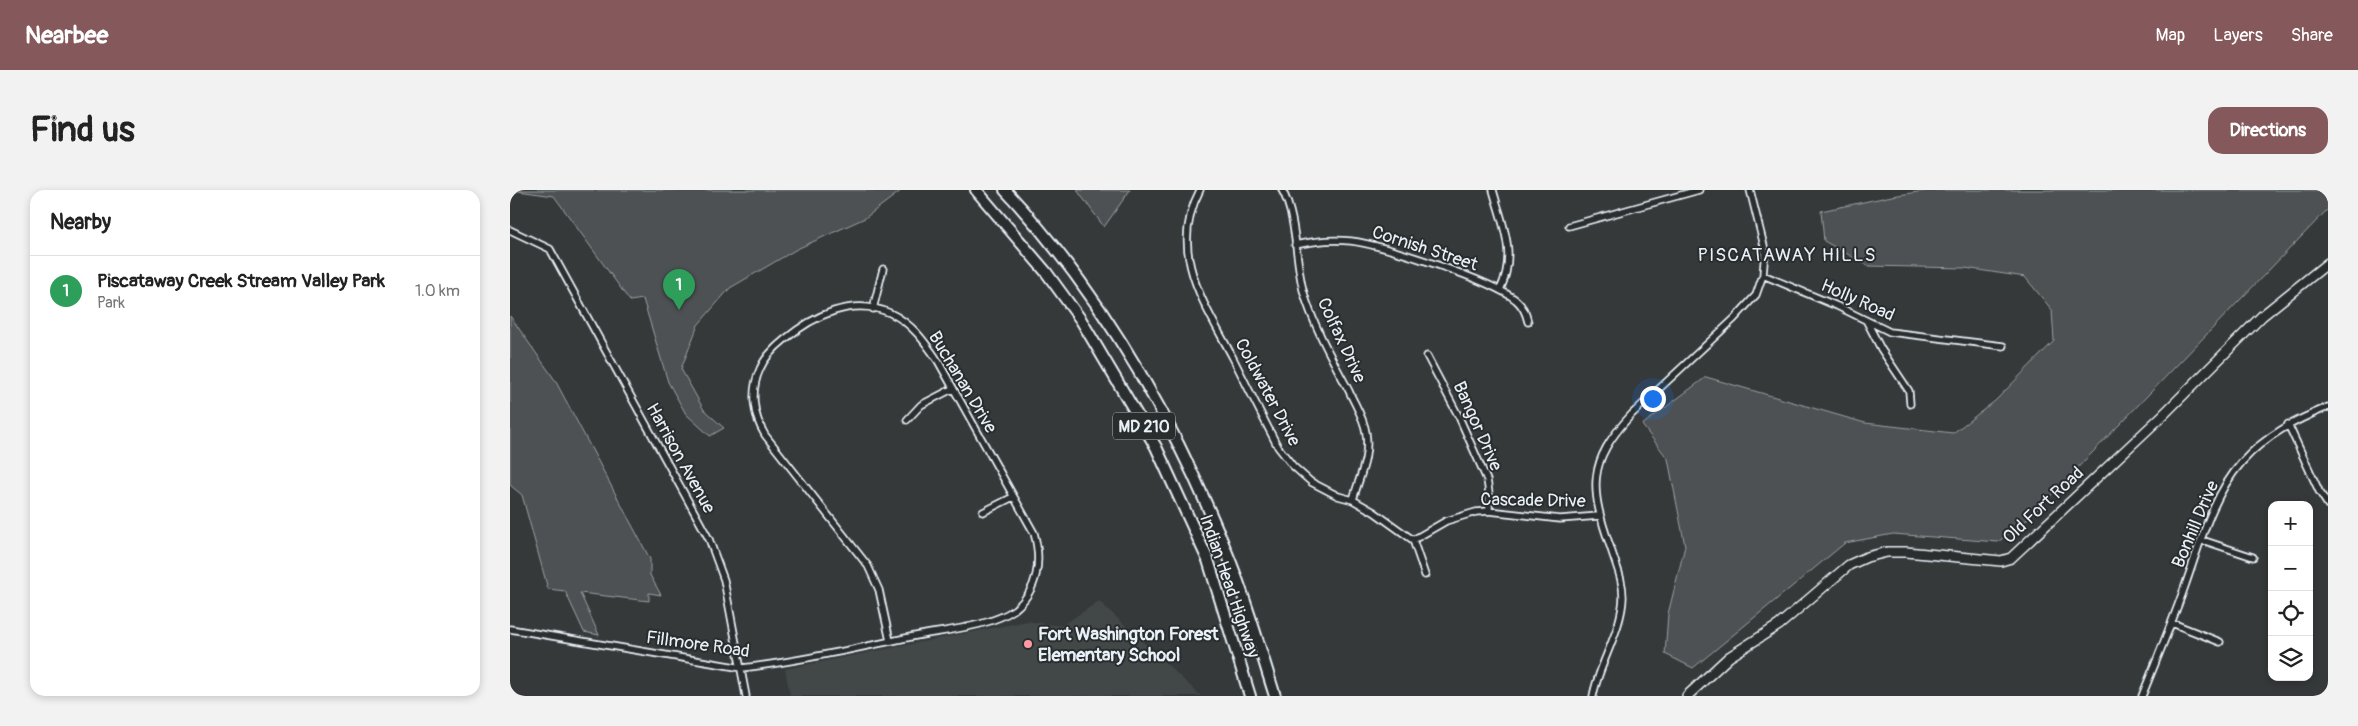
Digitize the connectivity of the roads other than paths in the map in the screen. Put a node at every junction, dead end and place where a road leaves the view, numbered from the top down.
1 (976, 190) edge
2 (1005, 190) edge
3 (1200, 190) edge
4 (1282, 190) edge
5 (1493, 190) edge
6 (1699, 190) edge
7 (1750, 190) edge
8 (1569, 226) dead end
9 (510, 230) edge
10 (1295, 245) junction
11 (2328, 263) edge
12 (883, 269) dead end
13 (1764, 275) junction
14 (1500, 290) junction
15 (873, 308) junction
16 (1528, 322) dead end
17 (1867, 322) junction
18 (2002, 346) dead end
19 (1426, 356) dead end
20 (952, 388) junction
21 (1910, 404) dead end
22 (2328, 407) edge
23 (907, 420) dead end
24 (2288, 424) junction
25 (1013, 497) junction
26 (1353, 500) junction
27 (2328, 505) edge
28 (1489, 511) junction
29 (983, 512) dead end
30 (1599, 516) junction
31 (1413, 540) junction
32 (2202, 540) junction
33 (2253, 557) dead end
34 (1425, 575) dead end
35 (2172, 623) junction
36 (970, 625) joint
37 (510, 629) edge
38 (890, 641) junction
39 (2220, 642) dead end
40 (742, 668) junction
41 (746, 696) edge
42 (1250, 696) edge
43 (1275, 696) edge
44 (1593, 696) edge
45 (1687, 696) edge
46 (2142, 696) edge

1 - 42 highway, Indian Head Highway / MD 210
2 - 43 highway, Indian Head Highway / MD 210
3 - 26 street, Coldwater Drive
4 - 10 street, Colfax Drive
5 - 14 street
6 - 8 street
7 - 13 street
9 - 40 street, Harrison Avenue
10 - 14 street, Cornish Street
10 - 26 street, Colfax Drive
11 - 45 main road, Old Fort Road
12 - 15 street
13 - 17 street, Holly Road
13 - 30 street
14 - 16 street, Cornish Street
15 - 20 street, Buchanan Drive
15 - 38 street, Buchanan Drive
17 - 18 street, Holly Road
17 - 21 street
19 - 28 street, Bangor Drive
20 - 23 street
20 - 25 street, Buchanan Drive
22 - 24 street, Bonhill Drive
24 - 27 street
24 - 32 street, Bonhill Drive
25 - 29 street
25 - 36 street, Buchanan Drive
26 - 31 street, Coldwater Drive
28 - 30 street, Cascade Drive
28 - 31 street, Cascade Drive
30 - 44 street
31 - 34 street
32 - 33 street
32 - 35 street, Bonhill Drive
35 - 39 street
35 - 46 street, Bonhill Drive
36 - 38 street, Fillmore Road
37 - 40 street, Fillmore Road
38 - 40 street, Fillmore Road
40 - 41 street, Harrison Avenue

